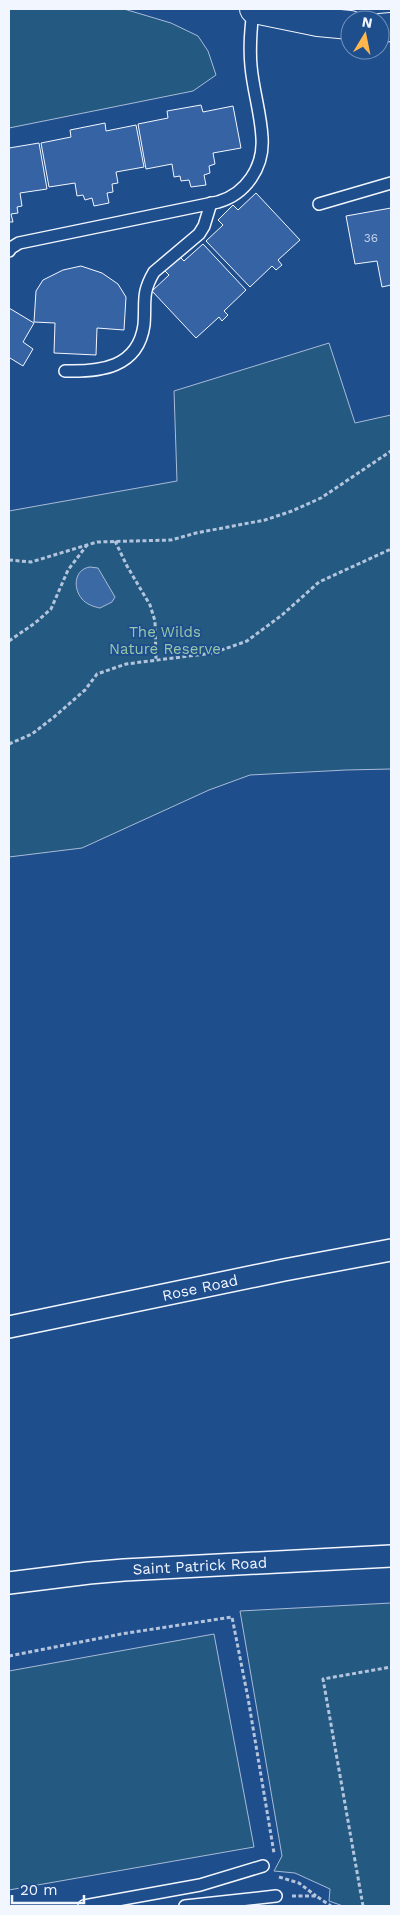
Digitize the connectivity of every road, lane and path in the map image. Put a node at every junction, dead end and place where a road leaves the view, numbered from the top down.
1 (253, 9) edge
2 (340, 24) edge
3 (391, 183) edge
4 (211, 203) junction
5 (319, 204) dead end
6 (9, 251) edge
7 (65, 371) dead end
8 (391, 451) edge
9 (115, 541) junction
10 (87, 545) junction
11 (391, 548) edge
12 (9, 560) edge
13 (9, 641) edge
14 (156, 660) junction
15 (9, 744) edge
16 (391, 1250) edge
17 (9, 1327) edge
18 (391, 1556) edge
19 (9, 1583) edge
20 (9, 1656) edge
21 (391, 1667) edge
22 (263, 1866) joint
23 (271, 1876) dead end
24 (276, 1896) joint
25 (316, 1896) junction
26 (84, 1906) edge
27 (185, 1906) edge
28 (331, 1906) edge
29 (363, 1906) edge

1 - 2 street
1 - 4 lane
3 - 5 lane
4 - 6 lane
4 - 7 lane
8 - 9 path
9 - 10 path
9 - 14 path
10 - 12 path
10 - 13 path
11 - 14 path
14 - 15 path
16 - 17 street, Rose Road
18 - 19 street, Saint Patrick Road
20 - 22 path
21 - 29 path
22 - 26 lane
23 - 25 path
24 - 25 path
24 - 27 lane
25 - 28 path

